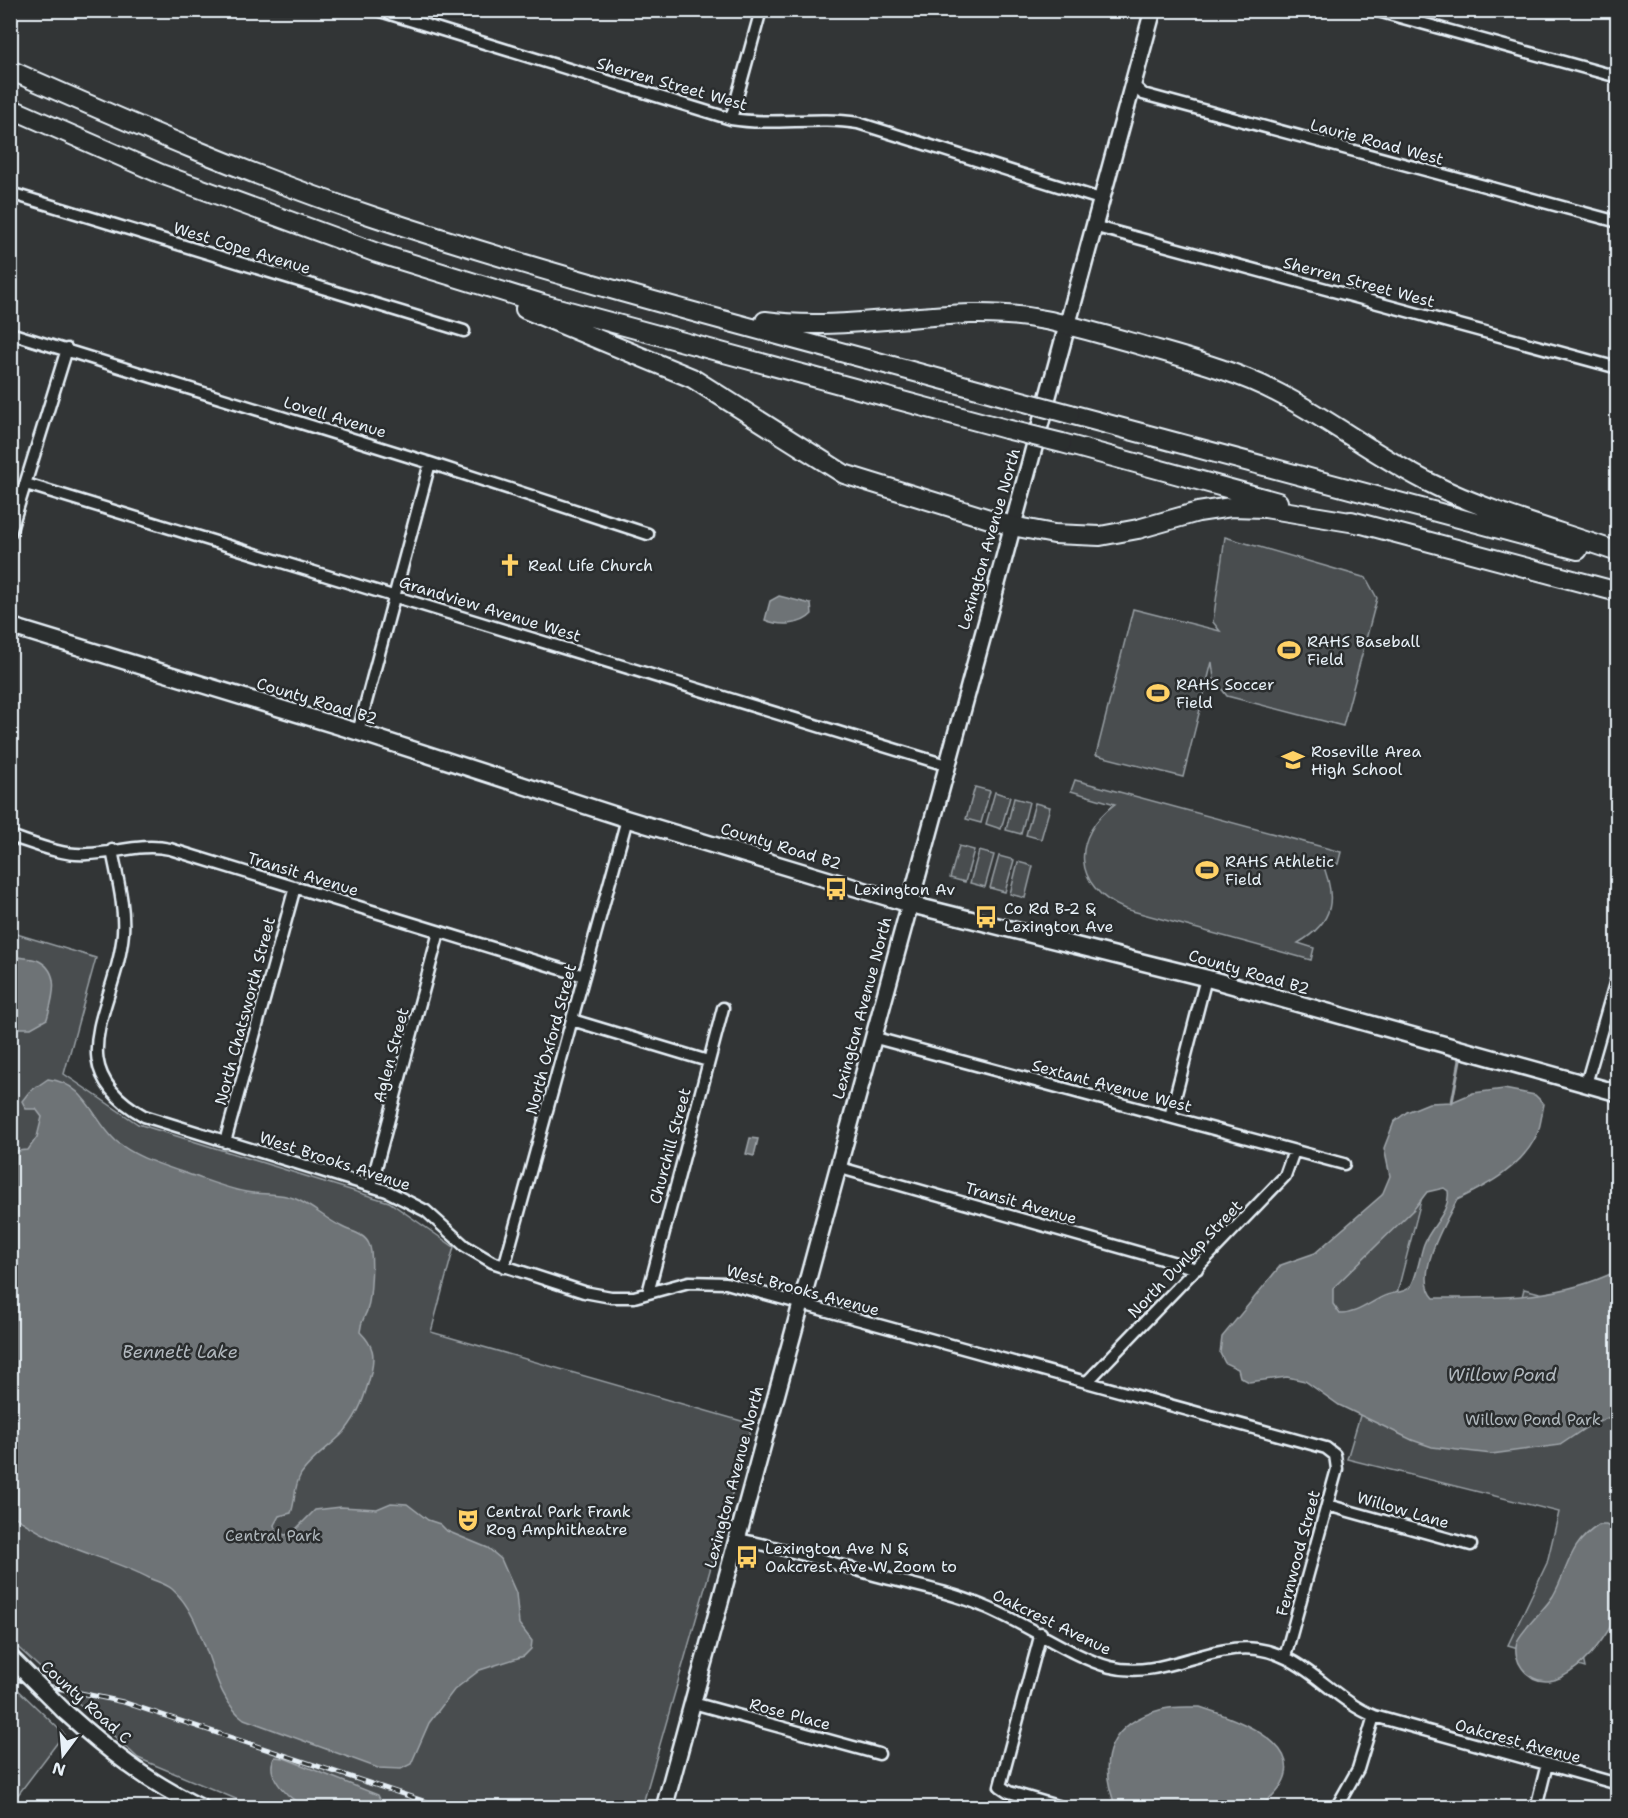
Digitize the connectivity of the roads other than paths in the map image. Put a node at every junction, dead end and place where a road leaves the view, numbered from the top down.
1 (377, 10) edge
2 (761, 10) edge
3 (1153, 10) edge
4 (1374, 10) edge
5 (10, 70) edge
6 (1617, 77) edge
7 (1132, 84) junction
8 (10, 108) edge
9 (731, 119) junction
10 (10, 193) edge
11 (1100, 199) junction
12 (1617, 222) edge
13 (1093, 225) junction
14 (417, 266) junction
15 (648, 300) junction
16 (1067, 325) junction
17 (464, 331) dead end
18 (10, 333) edge
19 (67, 349) junction
20 (1617, 368) edge
21 (430, 463) junction
22 (26, 484) junction
23 (1362, 524) junction
24 (1012, 526) junction
25 (10, 533) edge
26 (648, 534) dead end
27 (1617, 552) edge
28 (1617, 560) edge
29 (1617, 592) edge
30 (396, 596) junction
31 (10, 626) edge
32 (358, 732) junction
33 (946, 765) junction
34 (627, 819) junction
35 (10, 836) edge
36 (112, 850) junction
37 (295, 887) junction
38 (909, 904) junction
39 (439, 932) junction
40 (1617, 972) edge
41 (584, 976) junction
42 (1206, 978) junction
43 (723, 1008) dead end
44 (572, 1020) junction
45 (872, 1037) junction
46 (708, 1061) junction
47 (1586, 1084) junction
48 (1617, 1093) edge
49 (1170, 1117) junction
50 (225, 1142) junction
51 (1294, 1151) junction
52 (1344, 1164) dead end
53 (837, 1167) junction
54 (371, 1186) junction
55 (504, 1267) junction
56 (1197, 1269) junction
57 (648, 1293) junction
58 (800, 1305) junction
59 (1088, 1381) junction
60 (1335, 1455) joint
61 (1327, 1505) junction
62 (737, 1539) junction
63 (1472, 1545) dead end
64 (1041, 1633) junction
65 (10, 1657) edge
66 (1285, 1658) junction
67 (693, 1703) junction
68 (1374, 1716) junction
69 (879, 1754) dead end
70 (1547, 1764) junction
71 (1617, 1784) edge
72 (202, 1808) edge
73 (664, 1808) edge
74 (1064, 1808) edge
75 (1336, 1808) edge
76 (1536, 1808) edge

1 - 9 street, Sherren Street West
2 - 9 street
3 - 7 main road, Lexington Avenue North
4 - 6 street
5 - 15 highway
7 - 11 main road, Lexington Avenue North
7 - 12 street, Laurie Road West
8 - 14 highway
9 - 11 street, Sherren Street West
10 - 17 street, West Cope Avenue
11 - 13 main road, Lexington Avenue North
13 - 16 main road, Lexington Avenue North
13 - 20 street, Sherren Street West
14 - 23 highway, bridge
14 - 24 highway
15 - 16 highway
15 - 28 highway, bridge
16 - 24 main road, Lexington Avenue North
16 - 27 highway
18 - 19 street, Lovell Avenue
19 - 21 street, Lovell Avenue
19 - 22 street
21 - 26 street, Lovell Avenue
21 - 30 street
22 - 25 street
22 - 30 street, Grandview Avenue West
23 - 24 highway
23 - 29 highway
24 - 33 main road, Lexington Avenue North
30 - 32 street
30 - 33 street, Grandview Avenue West
31 - 32 main road, County Road B2
32 - 34 main road, County Road B2
33 - 38 main road, Lexington Avenue North
34 - 38 main road, County Road B2
34 - 41 street, North Oxford Street
35 - 36 street, Transit Avenue
36 - 37 street, Transit Avenue
36 - 50 street, West Brooks Avenue
37 - 39 street, Transit Avenue
37 - 50 street, North Chatsworth Street
38 - 42 main road, County Road B2
38 - 45 main road, Lexington Avenue North
39 - 41 street, Transit Avenue
39 - 54 street, Aglen Street
40 - 47 street
41 - 44 street, North Oxford Street
42 - 47 main road, County Road B2
42 - 49 street
43 - 46 street, Churchill Street
44 - 46 street
44 - 55 street, North Oxford Street
45 - 49 street, Sextant Avenue West
45 - 53 main road, Lexington Avenue North
46 - 57 street, Churchill Street
47 - 48 main road, County Road B2
49 - 51 street, Sextant Avenue West
50 - 54 street, West Brooks Avenue
51 - 52 street, Sextant Avenue West
51 - 56 street, North Dunlap Street
53 - 56 street, Transit Avenue
53 - 58 main road, Lexington Avenue North
54 - 55 street, West Brooks Avenue
55 - 57 street, West Brooks Avenue
56 - 59 street, North Dunlap Street
57 - 58 street, West Brooks Avenue
58 - 59 street, West Brooks Avenue
58 - 62 main road, Lexington Avenue North
59 - 60 street, West Brooks Avenue
60 - 61 street, Fernwood Street
61 - 63 street, Willow Lane
61 - 66 street, Fernwood Street
62 - 64 street, Oakcrest Avenue
62 - 67 main road, Lexington Avenue North
64 - 66 street, Oakcrest Avenue
64 - 74 street
65 - 72 main road, County Road C, bridge
66 - 68 street, Oakcrest Avenue
67 - 69 street, Rose Place
67 - 73 main road, Lexington Avenue North
68 - 70 street, Oakcrest Avenue
68 - 75 street
70 - 71 street, Oakcrest Avenue
70 - 76 street

